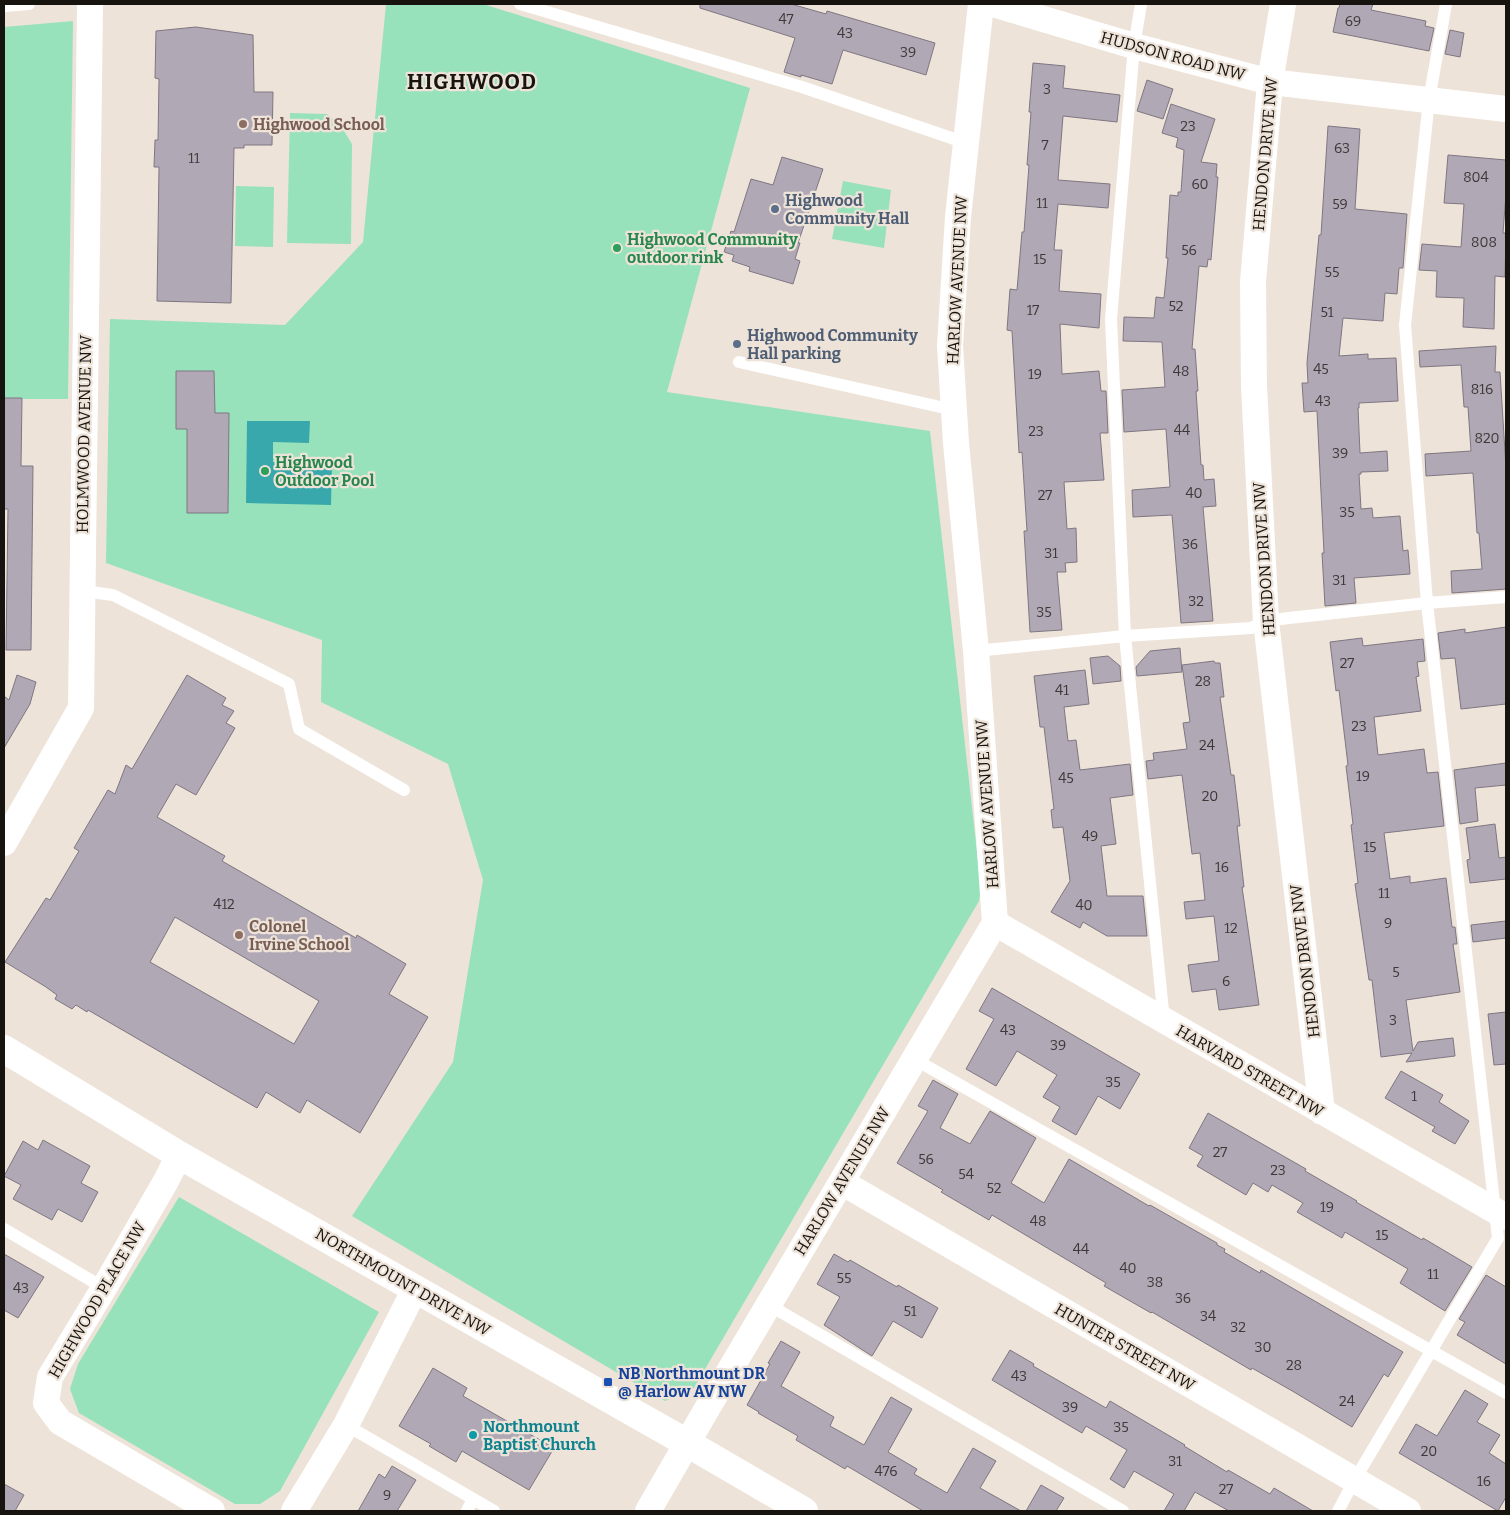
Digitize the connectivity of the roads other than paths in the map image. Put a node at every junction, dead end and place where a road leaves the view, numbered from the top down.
1 (29, 4) edge
2 (90, 4) edge
3 (520, 4) edge
4 (981, 4) edge
5 (993, 4) edge
6 (1141, 4) edge
7 (1283, 4) edge
8 (1446, 4) edge
9 (4, 6) edge
10 (1134, 46) junction
11 (1270, 82) junction
12 (1429, 100) junction
13 (1506, 109) edge
14 (966, 143) junction
15 (739, 362) dead end
16 (954, 410) junction
17 (83, 591) junction
18 (1506, 597) edge
19 (1427, 602) junction
20 (1266, 621) junction
21 (1126, 636) junction
22 (976, 651) junction
23 (404, 790) dead end
24 (4, 842) edge
25 (996, 923) junction
26 (1164, 1021) junction
27 (4, 1049) edge
28 (914, 1059) junction
29 (1322, 1112) junction
30 (180, 1154) junction
31 (842, 1183) junction
32 (1501, 1214) edge
33 (4, 1229) edge
34 (104, 1288) junction
35 (415, 1289) junction
36 (769, 1305) junction
37 (1431, 1351) junction
38 (1506, 1393) edge
39 (346, 1425) junction
40 (688, 1443) junction
41 (1354, 1481) junction
42 (473, 1500) junction
43 (212, 1511) edge
44 (294, 1511) edge
45 (467, 1511) edge
46 (494, 1511) edge
47 (648, 1511) edge
48 (804, 1511) edge
49 (1123, 1511) edge
50 (1338, 1511) edge
51 (1408, 1511) edge

1 - 9 lane
2 - 17 street, HOLMWOOD AVENUE NW
3 - 14 lane
4 - 14 street, HARLOW AVENUE NW
5 - 10 street, HUDSON ROAD NW
6 - 10 lane
7 - 11 street, HENDON DRIVE NW
8 - 12 lane
10 - 11 street, HUDSON ROAD NW
10 - 21 lane
11 - 12 street, HUDSON ROAD NW
11 - 20 street, HENDON DRIVE NW
12 - 13 street, HUDSON ROAD NW
12 - 19 lane
14 - 16 street, HARLOW AVENUE NW
15 - 16 lane
16 - 22 street, HARLOW AVENUE NW
17 - 23 lane
17 - 24 street, HOLMWOOD AVENUE NW
18 - 19 lane
19 - 20 lane
19 - 32 lane
20 - 21 lane
20 - 29 street, HENDON DRIVE NW
21 - 22 lane
21 - 26 lane
22 - 25 street, HARLOW AVENUE NW
25 - 26 street, HARVARD STREET NW
25 - 28 street, HARLOW AVENUE NW
26 - 29 street, HARVARD STREET NW
27 - 30 street, NORTHMOUNT DRIVE NW
28 - 31 street, HARLOW AVENUE NW
28 - 37 lane
29 - 32 street, HARVARD STREET NW
30 - 34 street, HIGHWOOD PLACE NW
30 - 35 street, NORTHMOUNT DRIVE NW
31 - 36 street, HARLOW AVENUE NW
31 - 41 street, HUNTER STREET NW
32 - 37 lane
33 - 34 lane
34 - 43 street, HIGHWOOD PLACE NW
35 - 39 street
35 - 40 street, NORTHMOUNT DRIVE NW
36 - 40 street, HARLOW AVENUE NW
36 - 49 lane
37 - 38 lane
37 - 41 lane
39 - 42 lane
39 - 44 street
40 - 47 street, HARLOW AVENUE NW
40 - 48 street, NORTHMOUNT DRIVE NW
41 - 50 lane
41 - 51 street, HUNTER STREET NW
42 - 45 lane
42 - 46 lane

